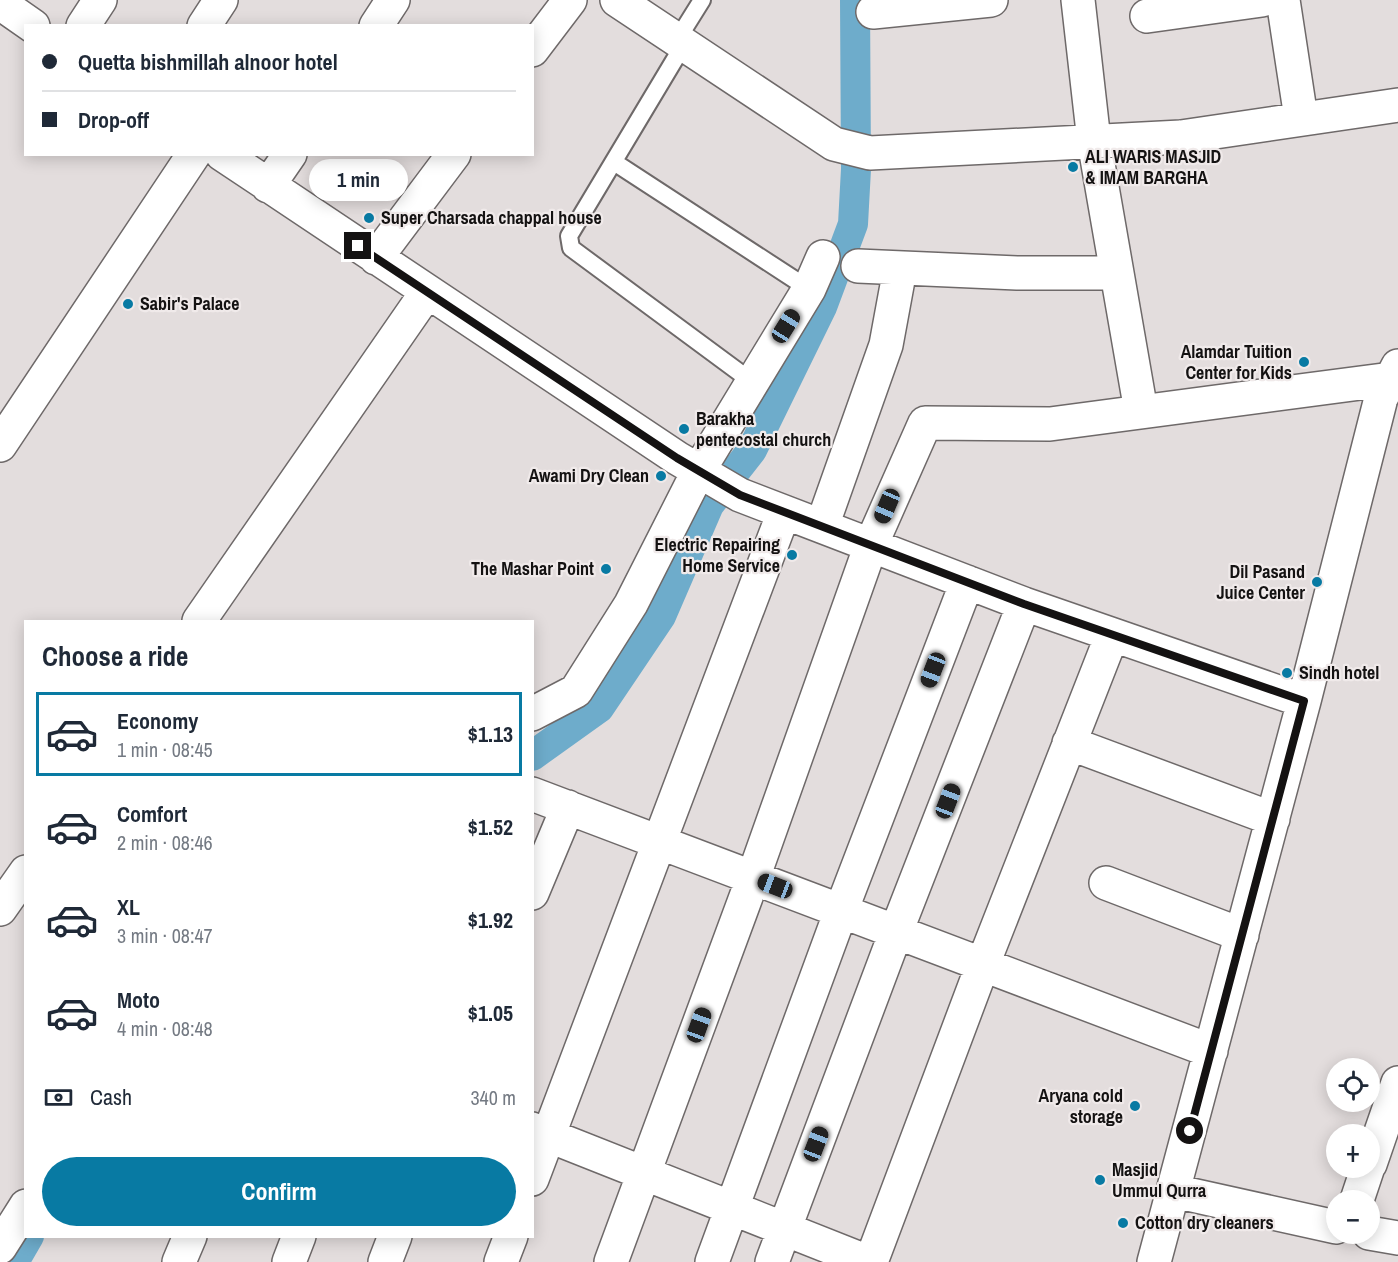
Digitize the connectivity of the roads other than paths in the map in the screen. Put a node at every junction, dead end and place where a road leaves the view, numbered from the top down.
1 (100, 0) edge
2 (221, 0) edge
3 (393, 0) edge
4 (570, 0) edge
5 (617, 0) edge
6 (702, 0) edge
7 (991, 0) edge
8 (1078, 0) edge
9 (1262, 0) edge
10 (1283, 0) edge
11 (0, 3) edge
12 (873, 12) dead end
13 (1147, 16) dead end
14 (30, 24) edge
15 (84, 24) edge
16 (205, 24) edge
17 (377, 24) edge
18 (680, 42) junction
19 (534, 47) edge
20 (1398, 105) edge
21 (1301, 118) junction
22 (1094, 141) junction
23 (193, 156) edge
24 (225, 156) edge
25 (289, 156) edge
26 (452, 156) edge
27 (614, 162) junction
28 (268, 186) junction
29 (823, 257) dead end
30 (376, 258) junction
31 (858, 266) dead end
32 (900, 268) junction
33 (1116, 273) junction
34 (809, 289) junction
35 (427, 292) junction
36 (1394, 372) edge
37 (751, 381) junction
38 (1141, 411) junction
39 (0, 445) edge
40 (702, 473) junction
41 (784, 512) junction
42 (822, 526) junction
43 (871, 545) junction
44 (967, 582) junction
45 (1024, 604) junction
46 (200, 620) edge
47 (1112, 635) junction
48 (1304, 701) junction
49 (534, 713) edge
50 (1070, 743) junction
51 (534, 795) edge
52 (568, 807) junction
53 (1273, 819) junction
54 (658, 841) junction
55 (24, 875) edge
56 (753, 878) junction
57 (1106, 883) dead end
58 (534, 887) edge
59 (0, 909) edge
60 (841, 910) junction
61 (896, 932) junction
62 (1242, 935) junction
63 (983, 964) junction
64 (1211, 1051) junction
65 (1398, 1083) edge
66 (541, 1132) edge
67 (1380, 1134) edge
68 (534, 1169) edge
69 (645, 1173) junction
70 (1174, 1191) junction
71 (732, 1208) junction
72 (24, 1209) edge
73 (1326, 1225) edge
74 (784, 1228) junction
75 (1380, 1235) edge
76 (189, 1238) edge
77 (298, 1238) edge
78 (394, 1238) edge
79 (510, 1238) edge
80 (1398, 1238) edge
81 (0, 1247) edge
82 (179, 1262) edge
83 (289, 1262) edge
84 (385, 1262) edge
85 (501, 1262) edge
86 (611, 1262) edge
87 (712, 1262) edge
88 (772, 1262) edge
89 (870, 1262) edge
90 (1154, 1262) edge

1 - 15 street
2 - 16 street
3 - 17 street
4 - 19 street
5 - 18 street
6 - 18 lane
7 - 12 street
8 - 22 street
9 - 13 street
10 - 21 street
11 - 14 street
18 - 22 street
18 - 27 lane
20 - 21 street
21 - 22 street
22 - 33 street
23 - 39 street
24 - 28 street
25 - 28 street
26 - 30 street
27 - 34 lane
27 - 37 lane
28 - 30 street
29 - 34 street
30 - 35 street
31 - 32 street
32 - 33 street
32 - 42 street
33 - 38 street
34 - 37 street
35 - 40 street
35 - 46 street
36 - 38 street
36 - 48 street
37 - 40 street
38 - 43 street
40 - 41 street
40 - 49 street
41 - 42 street
41 - 54 street
42 - 43 street
43 - 44 street
43 - 56 street
44 - 45 street
44 - 60 street
45 - 47 street
45 - 61 street
47 - 48 street
47 - 50 street
48 - 53 street
50 - 53 street
50 - 63 street
51 - 52 street
52 - 54 street
52 - 58 street
53 - 62 street
54 - 56 street
54 - 66 street
55 - 59 street
56 - 60 street
56 - 69 street
57 - 62 street
60 - 61 street
60 - 71 street
61 - 63 street
61 - 74 street
62 - 64 street
63 - 64 street
63 - 89 street
64 - 70 street
65 - 67 street
66 - 68 street
66 - 69 street
69 - 71 street
69 - 86 street
70 - 73 street
70 - 90 street
71 - 74 street
71 - 87 street
72 - 81 street
74 - 88 street
74 - 89 street
75 - 80 street
76 - 82 street
77 - 83 street
78 - 84 street
79 - 85 street

